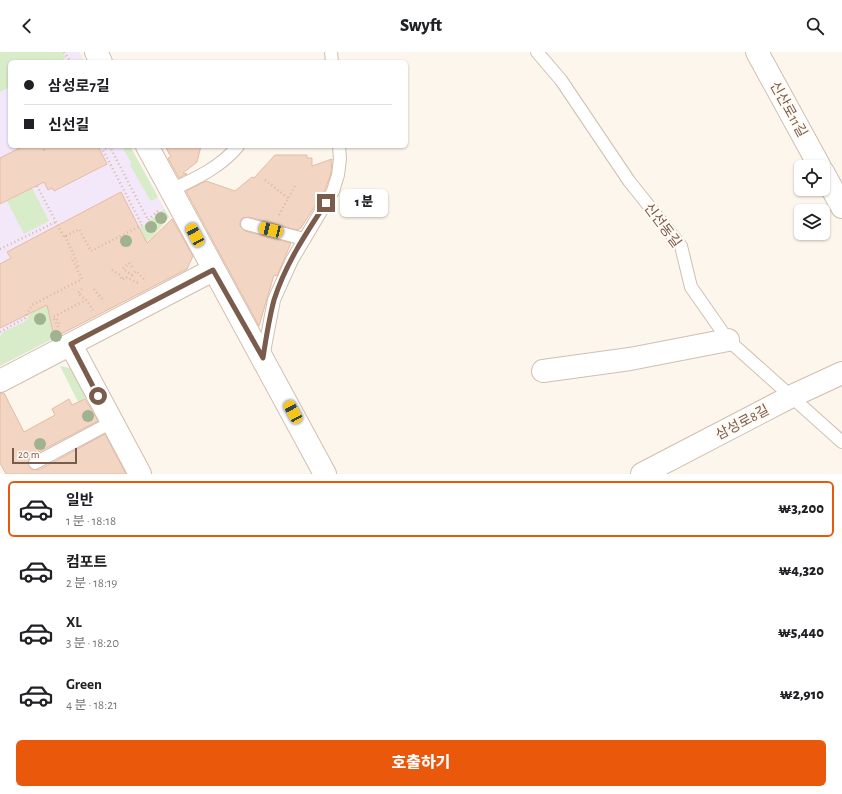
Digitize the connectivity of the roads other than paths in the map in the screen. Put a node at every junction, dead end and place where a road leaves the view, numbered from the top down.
1 (537, 52) edge
2 (757, 52) edge
3 (148, 148) edge
4 (236, 148) edge
5 (339, 148) edge
6 (816, 160) edge
7 (830, 185) edge
8 (171, 190) junction
9 (842, 206) edge
10 (247, 224) dead end
11 (304, 239) junction
12 (213, 270) junction
13 (728, 340) junction
14 (71, 344) junction
15 (263, 358) junction
16 (543, 371) dead end
17 (842, 374) edge
18 (0, 381) edge
19 (790, 397) junction
20 (112, 422) junction
21 (842, 442) edge
22 (37, 469) edge
23 (140, 474) edge
24 (325, 474) edge
25 (642, 474) edge

1 - 13 lane, 신선동길
2 - 6 street, 신산로11길
3 - 8 street
4 - 8 lane
5 - 11 lane
7 - 9 street
8 - 12 street
10 - 11 lane
11 - 15 lane
12 - 14 street
12 - 15 street
13 - 16 street
13 - 19 lane, 신선동길
14 - 18 street
14 - 20 street
15 - 24 street
17 - 19 street, 삼성로8길
19 - 21 lane, 신선동길
19 - 25 street, 삼성로8길
20 - 22 lane
20 - 23 street

